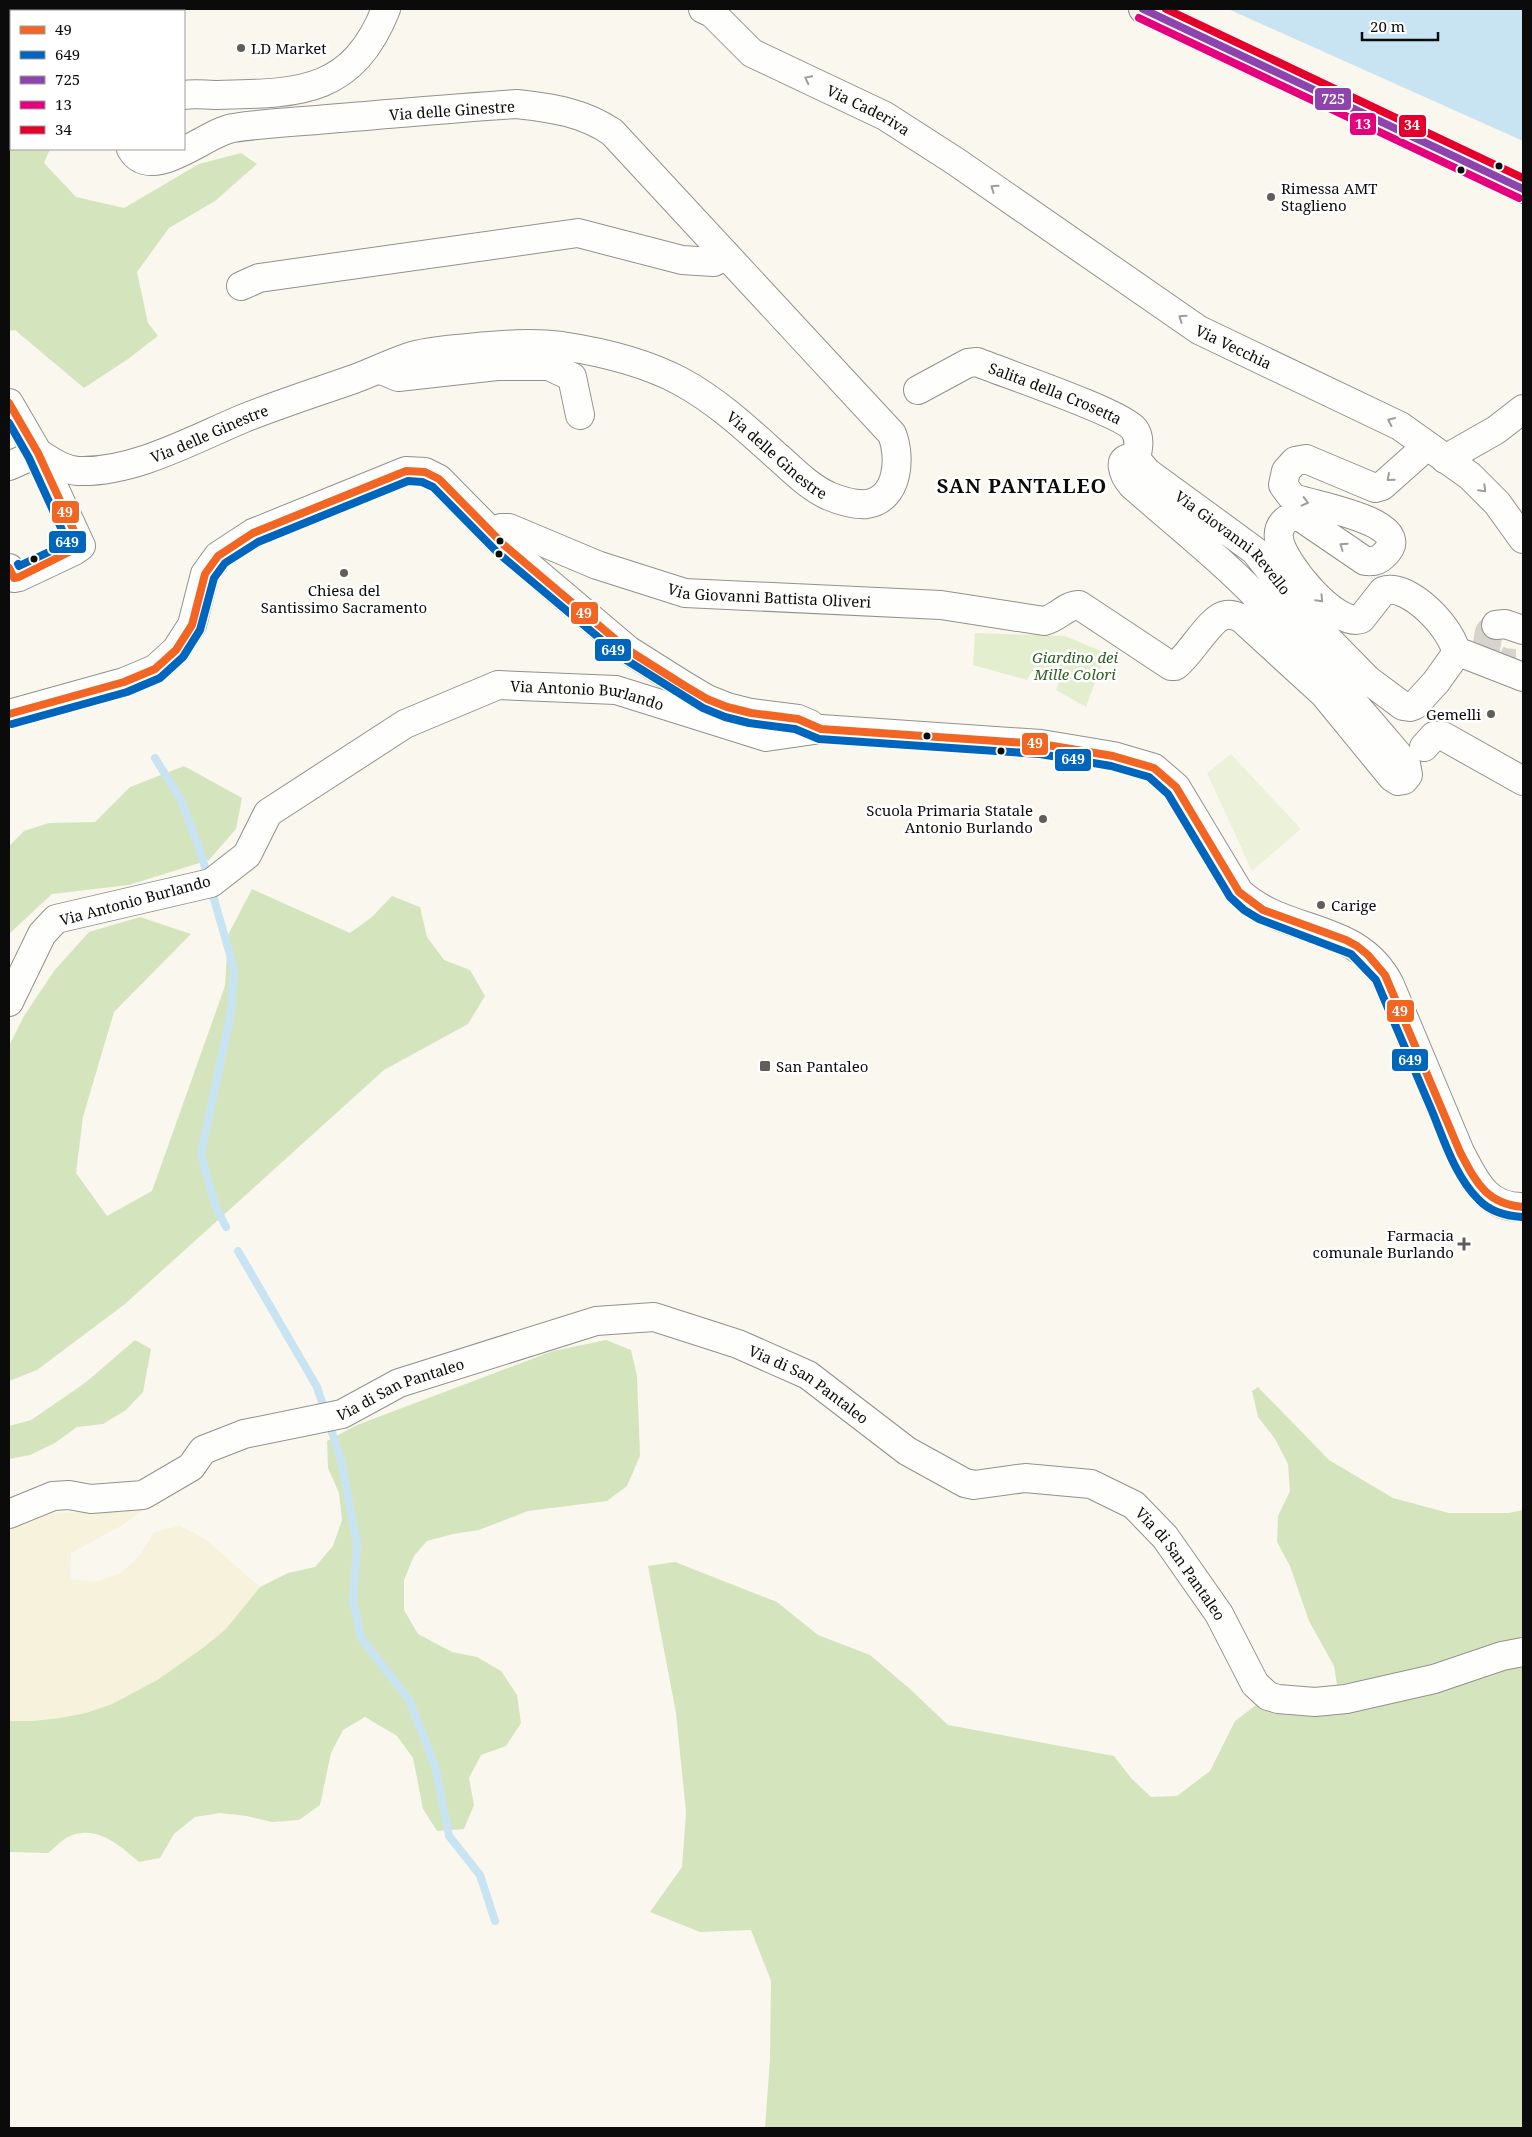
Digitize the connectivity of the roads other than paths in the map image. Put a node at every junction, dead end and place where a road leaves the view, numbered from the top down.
1 (386, 9) edge
2 (703, 9) edge
3 (1143, 9) edge
4 (1180, 17) edge
5 (185, 95) edge
6 (132, 150) edge
7 (184, 150) edge
8 (185, 150) edge
9 (1523, 189) edge
10 (1034, 216) joint
11 (726, 256) junction
12 (241, 286) dead end
13 (379, 369) junction
14 (918, 390) dead end
15 (9, 403) edge
16 (1523, 409) edge
17 (580, 415) dead end
18 (38, 452) junction
19 (1436, 453) junction
20 (1136, 459) junction
21 (9, 466) edge
22 (492, 532) junction
23 (1523, 539) edge
24 (9, 568) edge
25 (1058, 616) joint
26 (1496, 625) dead end
27 (1523, 630) edge
28 (1456, 654) junction
29 (1523, 677) edge
30 (9, 714) edge
31 (820, 729) junction
32 (1424, 747) dead end
33 (1523, 781) edge
34 (9, 1002) edge
35 (1523, 1206) edge
36 (9, 1514) edge
37 (1523, 1652) edge

1 - 5 street
10 -> 2 street, Via Caderiva
3 - 4 main road
4 - 9 main road
6 - 7 street, Via delle Ginestre
8 - 11 street, Via delle Ginestre
19 -> 10 street, Via Vecchia
11 - 12 street
11 - 13 street, Via delle Ginestre
13 - 17 street
13 - 18 street, Via delle Ginestre
14 - 20 street, Salita della Crosetta
15 - 18 street, Via delle Ginestre
16 - 19 street
18 - 21 street
18 - 24 street, Via delle Ginestre
19 -> 23 street, Via Vecchia
19 -> 28 street, Via Giovanni Revello
20 - 25 street, Via Giovanni Revello
20 - 28 street, Via Giovanni Revello
22 - 25 street, Via Giovanni Battista Oliveri
22 - 30 street
22 - 31 street
26 - 27 street
28 - 29 street
31 - 34 street, Via Antonio Burlando
31 - 35 street, Via Antonio Burlando
32 - 33 street
36 - 37 street, Via di San Pantaleo

